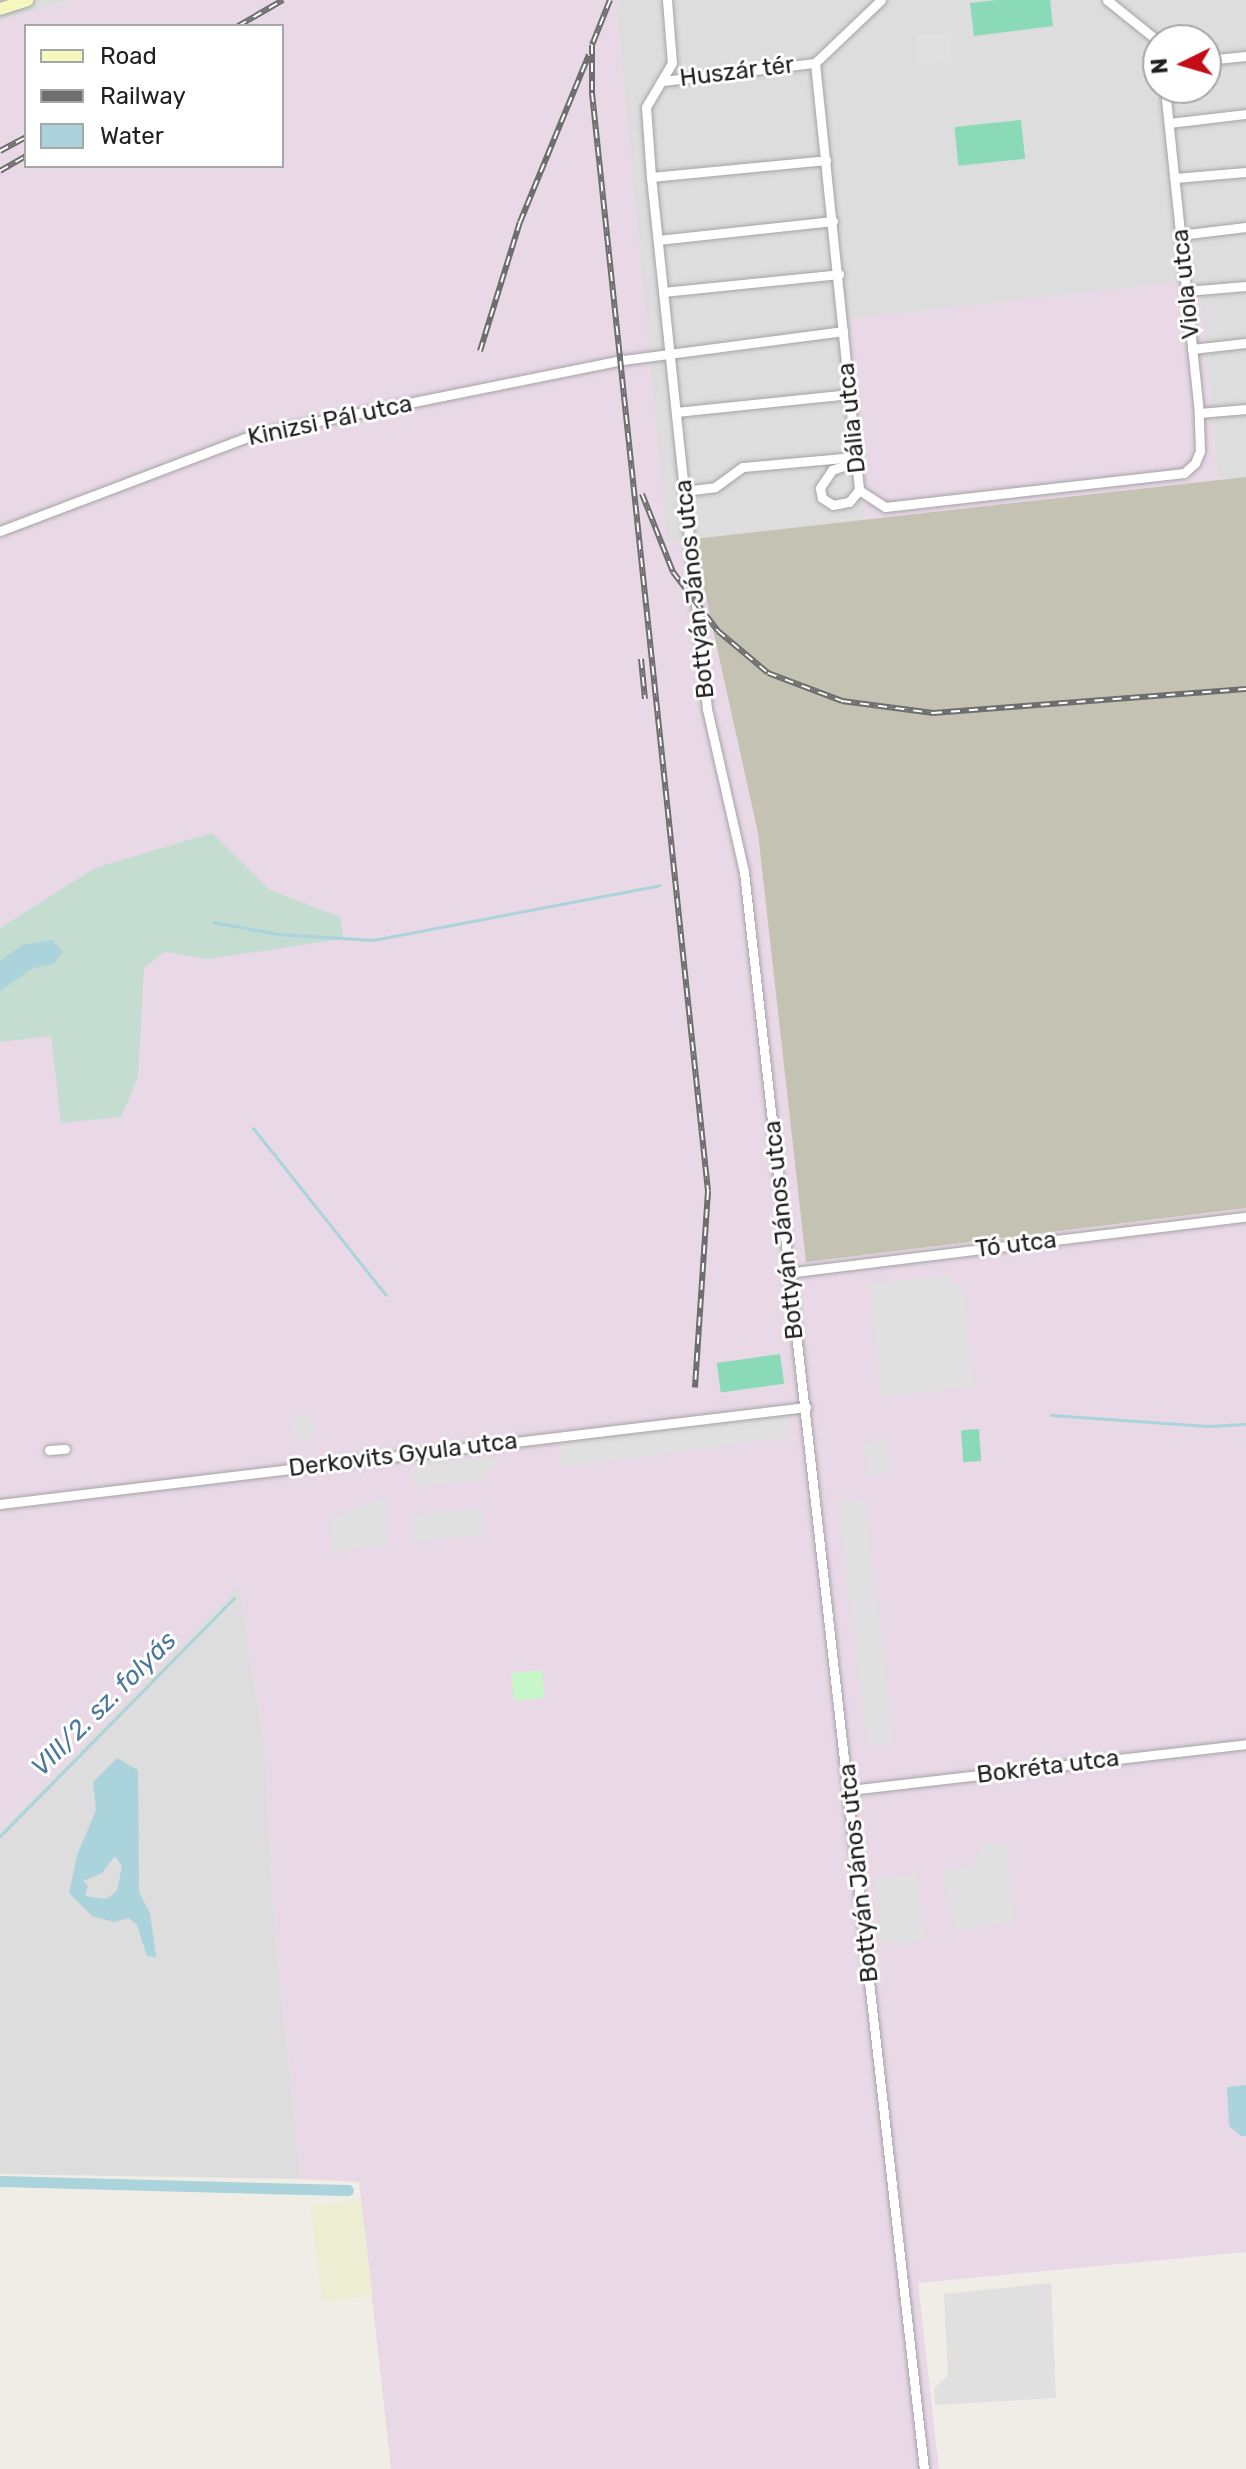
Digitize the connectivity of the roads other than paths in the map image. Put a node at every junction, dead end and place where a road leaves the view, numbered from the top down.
1 (28, 0) edge
2 (667, 0) edge
3 (881, 0) edge
4 (1107, 0) edge
5 (0, 9) edge
6 (1142, 28) edge
7 (1246, 56) edge
8 (1222, 58) edge
9 (815, 63) junction
10 (663, 81) junction
11 (1167, 104) edge
12 (1246, 114) edge
13 (1169, 123) junction
14 (826, 160) junction
15 (1246, 172) edge
16 (651, 177) junction
17 (1175, 178) junction
18 (833, 221) junction
19 (1246, 227) edge
20 (1180, 235) junction
21 (658, 240) junction
22 (839, 274) junction
23 (1246, 286) edge
24 (1186, 291) junction
25 (663, 292) junction
26 (843, 331) junction
27 (1246, 343) edge
28 (1192, 349) junction
29 (671, 354) junction
30 (850, 394) junction
31 (1246, 409) edge
32 (676, 412) junction
33 (1199, 413) junction
34 (856, 459) junction
35 (1184, 473) joint
36 (859, 490) junction
37 (684, 491) junction
38 (0, 531) edge
39 (1246, 1217) edge
40 (787, 1273) junction
41 (806, 1407) junction
42 (65, 1449) dead end
43 (49, 1450) dead end
44 (0, 1504) edge
45 (1246, 1744) edge
46 (850, 1790) junction
47 (924, 2469) edge

1 - 5 main road
2 - 10 street, Bottyán János utca
3 - 9 street, Huszár tér
4 - 6 street
7 - 8 street
9 - 10 street, Huszár tér
9 - 14 street, Dália utca
10 - 16 street, Bottyán János utca
11 - 13 street, Viola utca
12 - 13 street
13 - 17 street, Viola utca
14 - 16 street
14 - 18 street, Dália utca
15 - 17 street
16 - 21 street, Bottyán János utca
17 - 20 street, Viola utca
18 - 21 street
18 - 22 street, Dália utca
19 - 20 street
20 - 24 street, Viola utca
21 - 25 street, Bottyán János utca
22 - 25 street
22 - 26 street, Dália utca
23 - 24 street
24 - 28 street, Viola utca
25 - 29 street, Bottyán János utca
26 - 29 street, Kinizsi Pál utca
26 - 30 street, Dália utca
27 - 28 street
28 - 33 street, Viola utca
29 - 32 street, Bottyán János utca
29 - 38 street, Kinizsi Pál utca
30 - 32 street
30 - 34 street, Dália utca
31 - 33 street
32 - 37 street, Bottyán János utca
33 - 35 street, Viola utca
34 - 36 street, Dália utca
34 - 36 street
34 - 37 street
35 - 36 street, Dália utca
37 - 40 street, Bottyán János utca
39 - 40 street, Tó utca
40 - 41 street, Bottyán János utca
41 - 44 street, Derkovits Gyula utca
41 - 46 street, Bottyán János utca
42 - 43 street
45 - 46 street, Bokréta utca
46 - 47 street, Bottyán János utca

